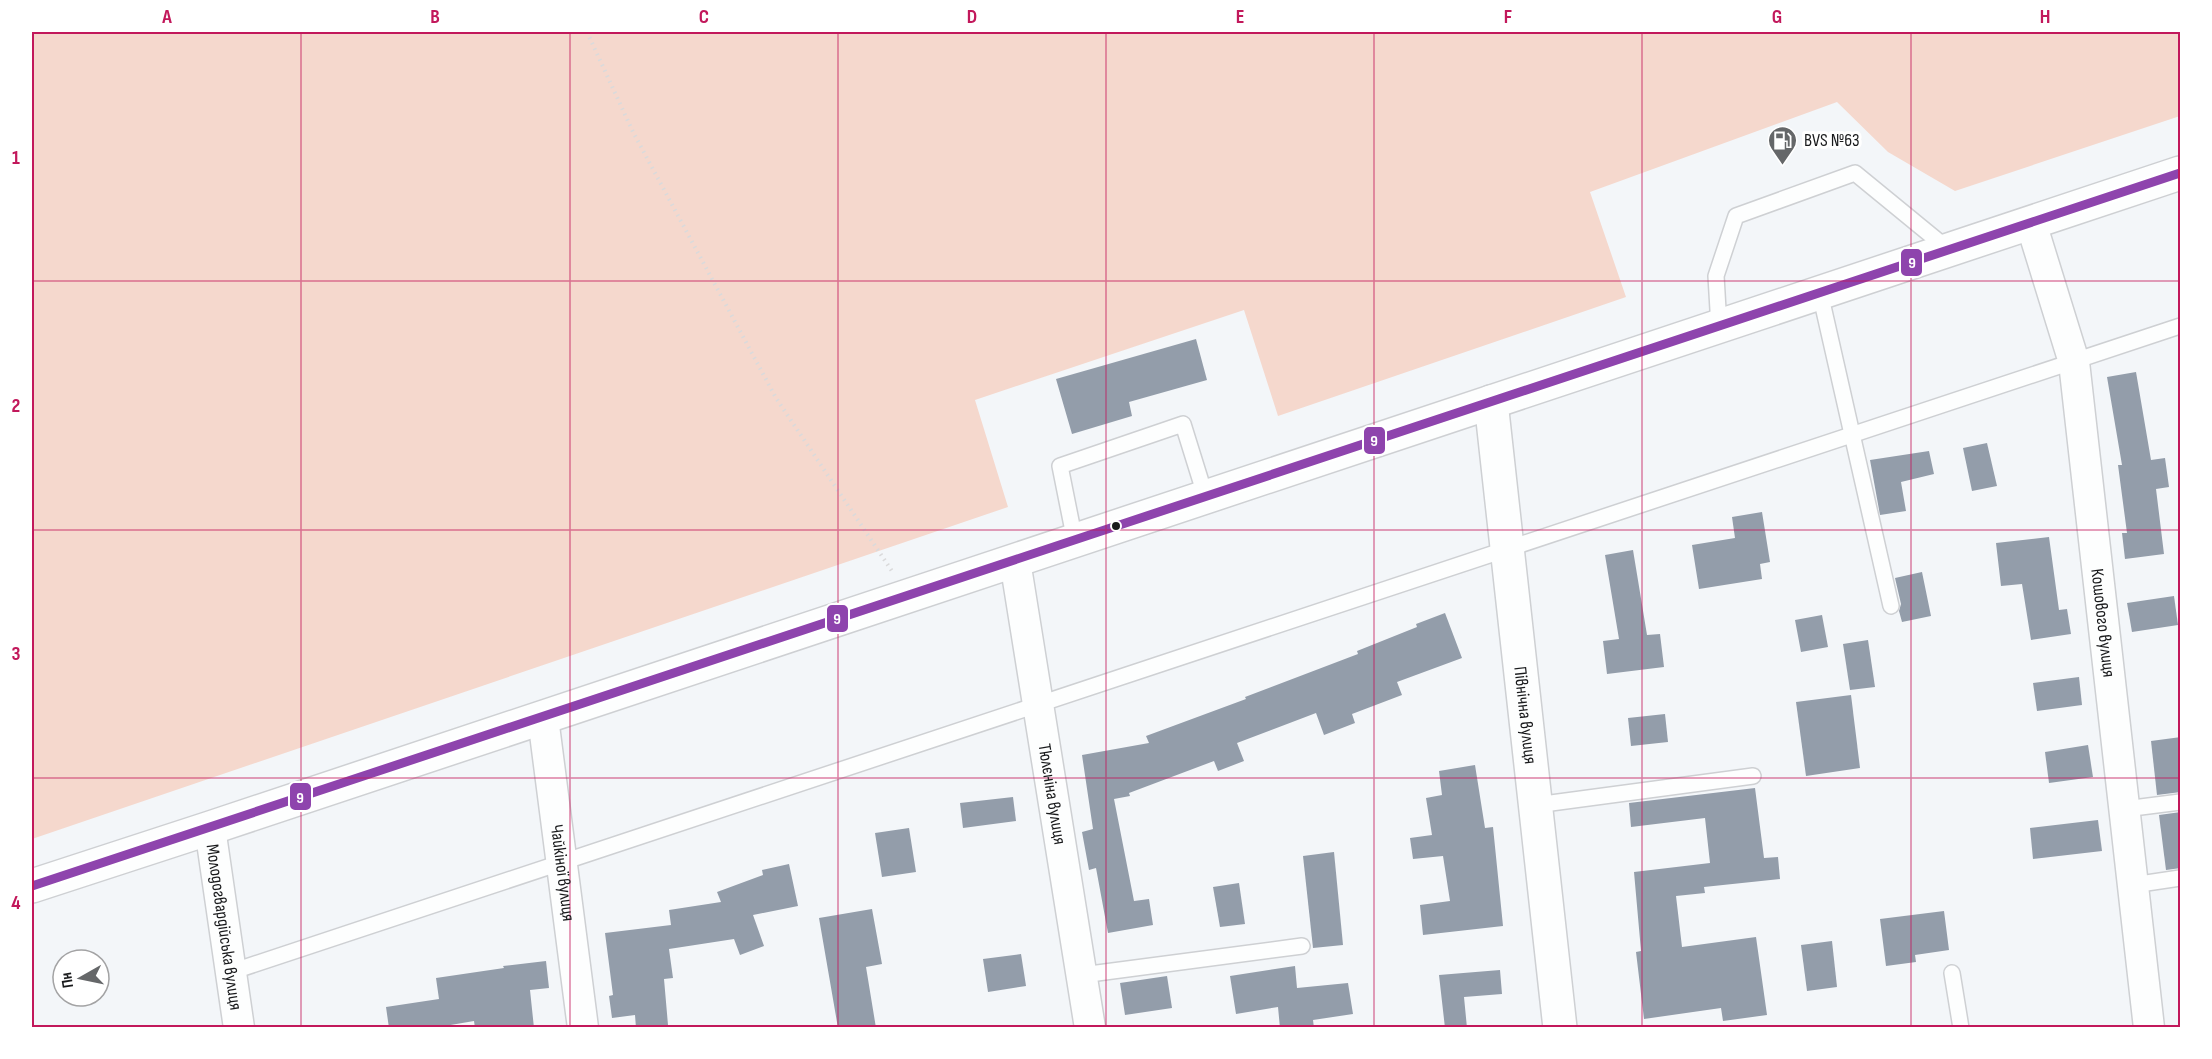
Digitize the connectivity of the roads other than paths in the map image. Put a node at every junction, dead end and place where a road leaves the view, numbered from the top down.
1 (2181, 173) edge
2 (2031, 223) junction
3 (1949, 250) junction
4 (1820, 293) junction
5 (1719, 327) junction
6 (2181, 327) edge
7 (2074, 362) junction
8 (1491, 402) junction
9 (1852, 435) junction
10 (1206, 498) junction
11 (1075, 541) junction
12 (1506, 550) junction
13 (1015, 561) junction
14 (1891, 606) dead end
15 (1037, 704) junction
16 (543, 718) junction
17 (1753, 776) dead end
18 (2181, 802) edge
19 (1536, 805) junction
20 (2125, 809) junction
21 (210, 828) junction
22 (561, 861) junction
23 (2181, 878) edge
24 (2133, 885) junction
25 (32, 886) edge
26 (1302, 946) dead end
27 (231, 972) junction
28 (1952, 973) dead end
29 (1082, 975) junction
30 (238, 1028) edge
31 (583, 1028) edge
32 (1090, 1028) edge
33 (1560, 1028) edge
34 (1961, 1028) edge
35 (2150, 1028) edge

1 - 2 main road
2 - 3 main road
2 - 7 street, Кошового вулиця
3 - 4 main road
3 - 5 lane
4 - 5 main road
4 - 9 lane
5 - 8 main road
6 - 7 lane
7 - 9 lane
7 - 20 street, Кошового вулиця
8 - 10 main road
8 - 12 main road, Північна вулиця
9 - 12 lane
9 - 14 lane
10 - 11 main road
10 - 11 lane
11 - 13 main road
12 - 15 lane
12 - 19 main road, Північна вулиця
13 - 15 street, Тюлєніна вулиця
13 - 16 main road
15 - 22 lane
15 - 29 street, Тюлєніна вулиця
16 - 21 main road
16 - 22 street, Чайкіної вулиця
17 - 19 lane
18 - 20 lane
19 - 33 main road, Північна вулиця
20 - 24 street, Кошового вулиця
21 - 25 main road
21 - 27 street, Молодогвардійська вулиця
22 - 27 lane
22 - 31 street, Чайкіної вулиця
23 - 24 lane
24 - 35 street, Кошового вулиця
26 - 29 lane
27 - 30 street, Молодогвардійська вулиця
28 - 34 lane
29 - 32 street, Тюлєніна вулиця

